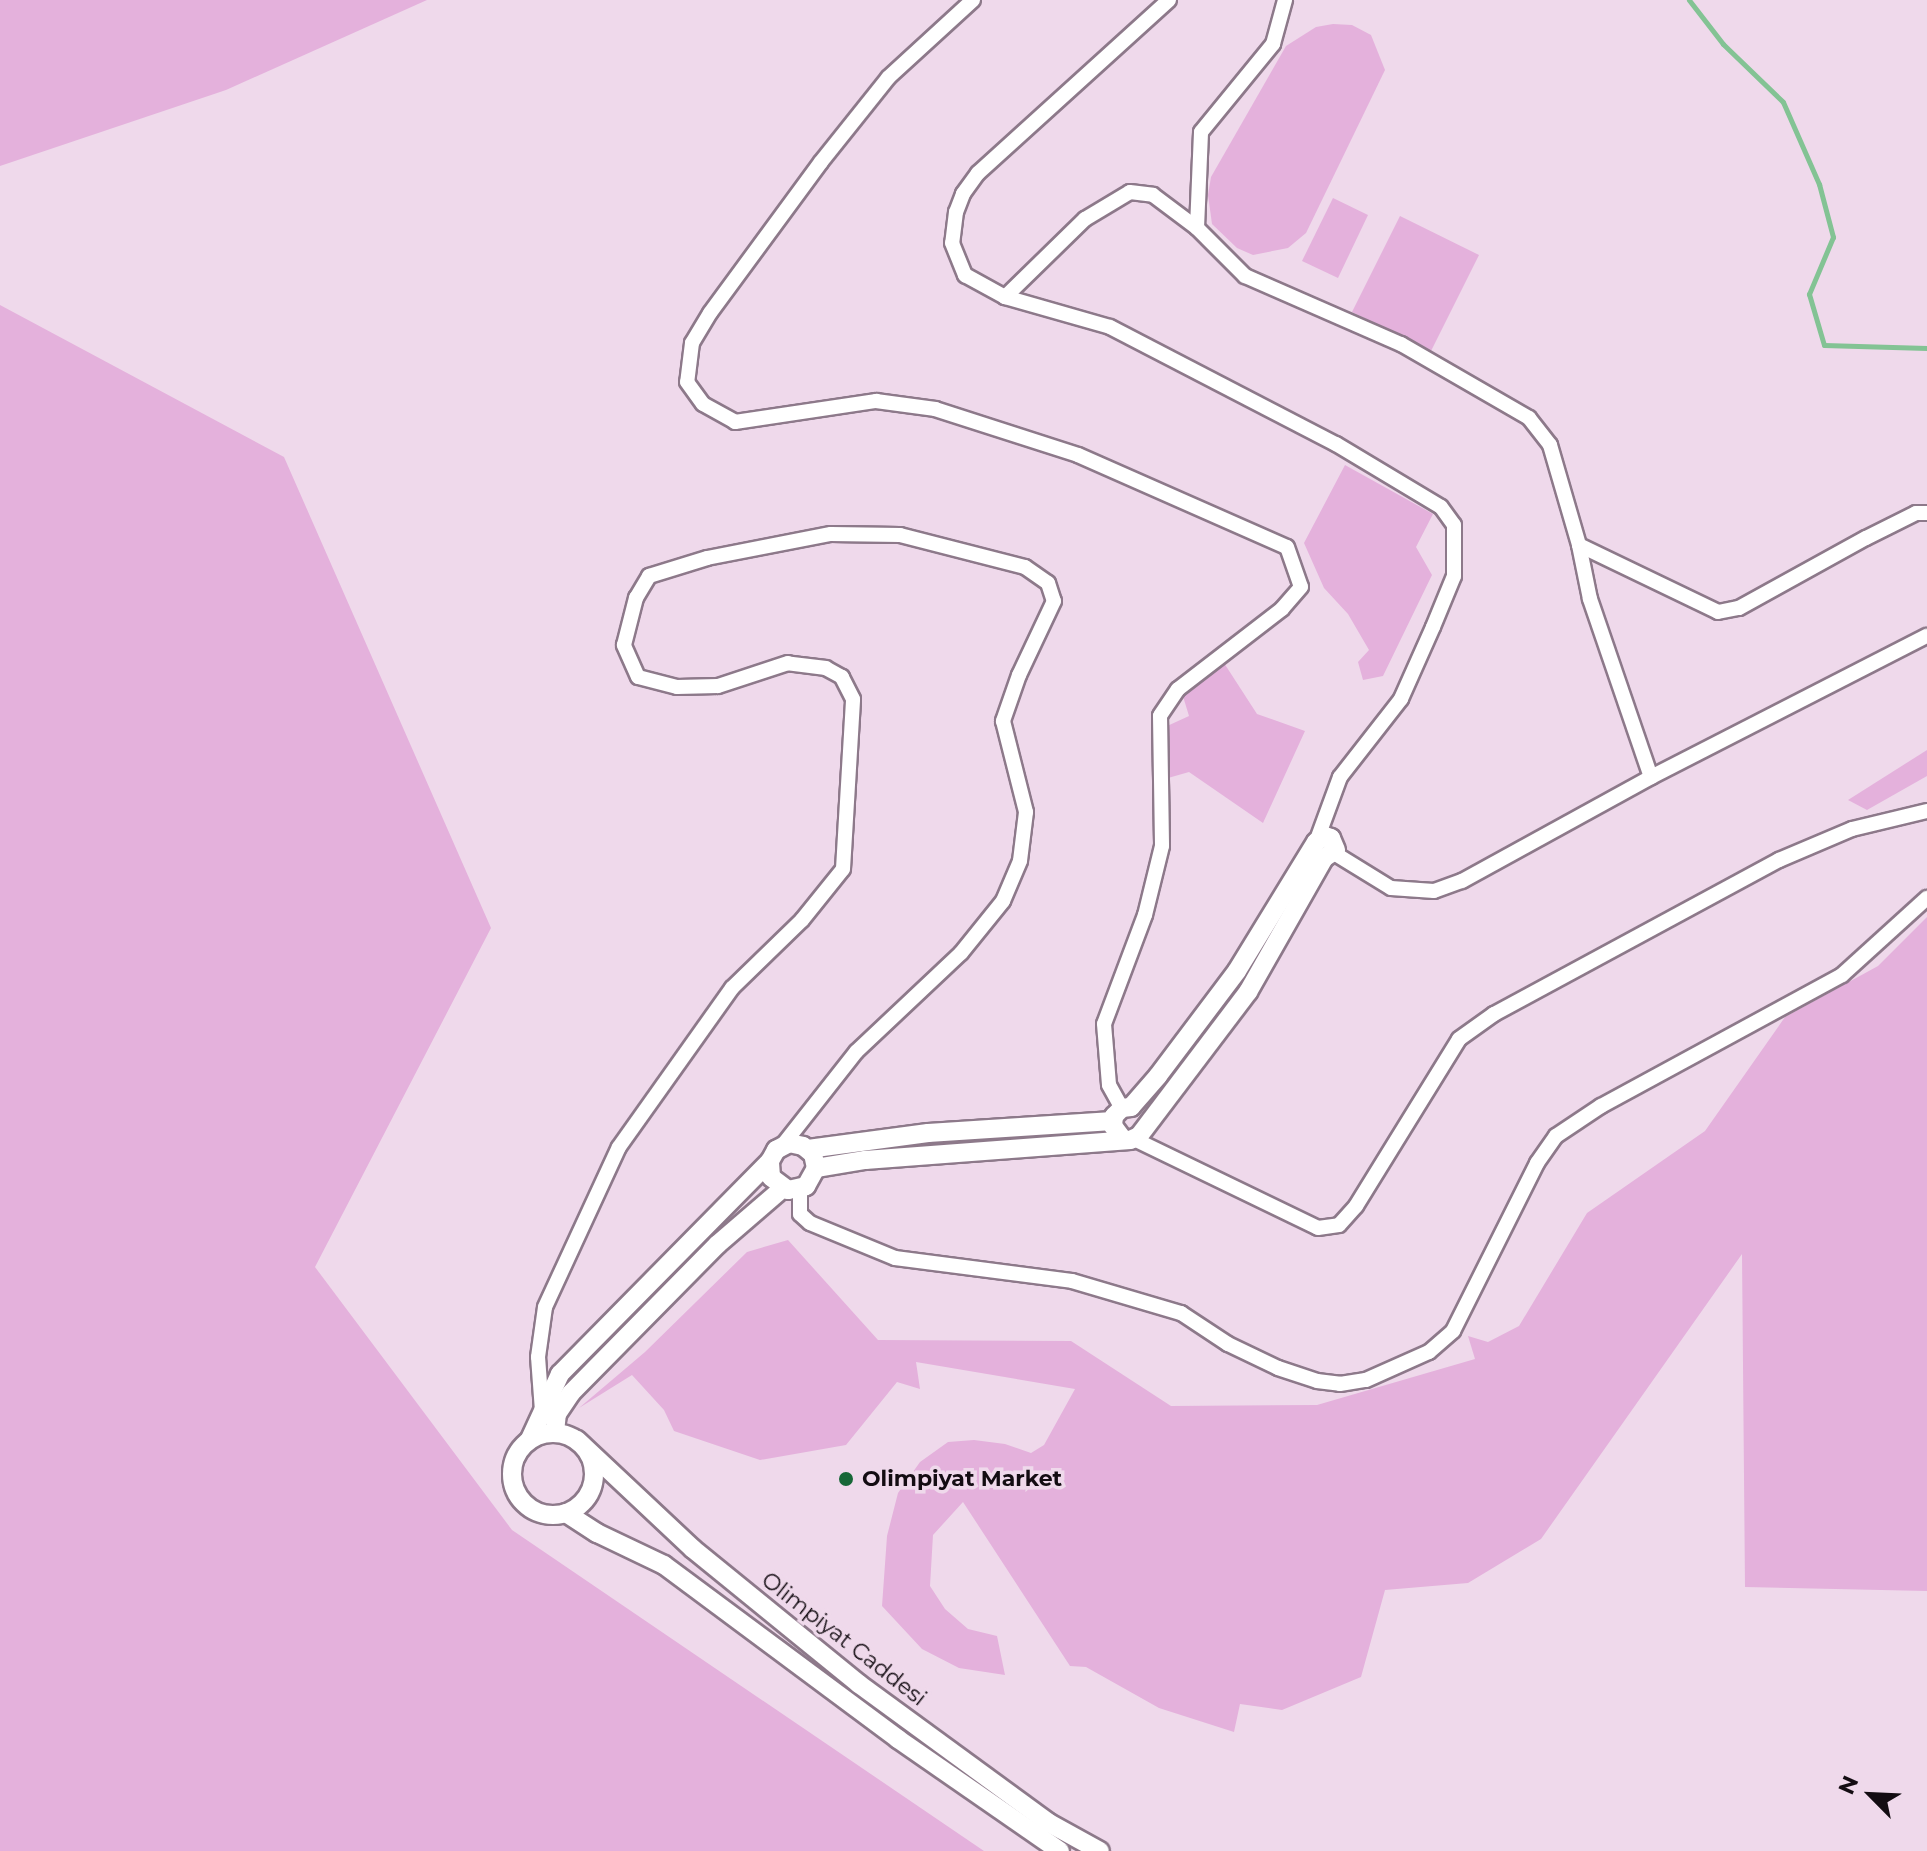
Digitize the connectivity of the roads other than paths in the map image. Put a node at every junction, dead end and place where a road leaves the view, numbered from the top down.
1 (973, 0) edge
2 (1169, 0) edge
3 (1285, 0) edge
4 (1197, 228) junction
5 (1005, 297) junction
6 (1927, 513) edge
7 (1579, 545) junction
8 (1927, 636) edge
9 (1651, 777) junction
10 (1927, 811) edge
11 (1324, 852) junction
12 (1927, 898) edge
13 (1122, 1112) junction
14 (1134, 1134) junction
15 (782, 1146) junction
16 (808, 1149) junction
17 (770, 1161) junction
18 (816, 1168) junction
19 (791, 1189) junction
20 (542, 1411) junction
21 (555, 1432) junction
22 (530, 1439) junction
23 (577, 1440) junction
24 (566, 1513) junction
25 (1060, 1851) edge
26 (1100, 1851) edge

1 - 13 street
2 - 5 street
3 - 4 street
4 - 5 street
4 - 7 street
5 - 11 street
6 - 7 street
7 - 9 street
8 - 9 street
9 - 11 street
10 - 14 street
11 - 13 street
11 - 14 street
12 - 19 street
13 - 14 street
13 - 14 street
13 - 16 street
14 - 18 street
15 - 16 street
15 - 17 street
15 - 20 street
16 - 18 street
17 - 19 street
17 - 20 street
18 - 19 street
19 - 21 street
20 - 22 street
21 - 22 street
21 - 23 street
22 - 24 street
23 - 24 street
23 - 26 street, Olimpiyat Caddesi
24 - 25 street, Olimpiyat Caddesi

